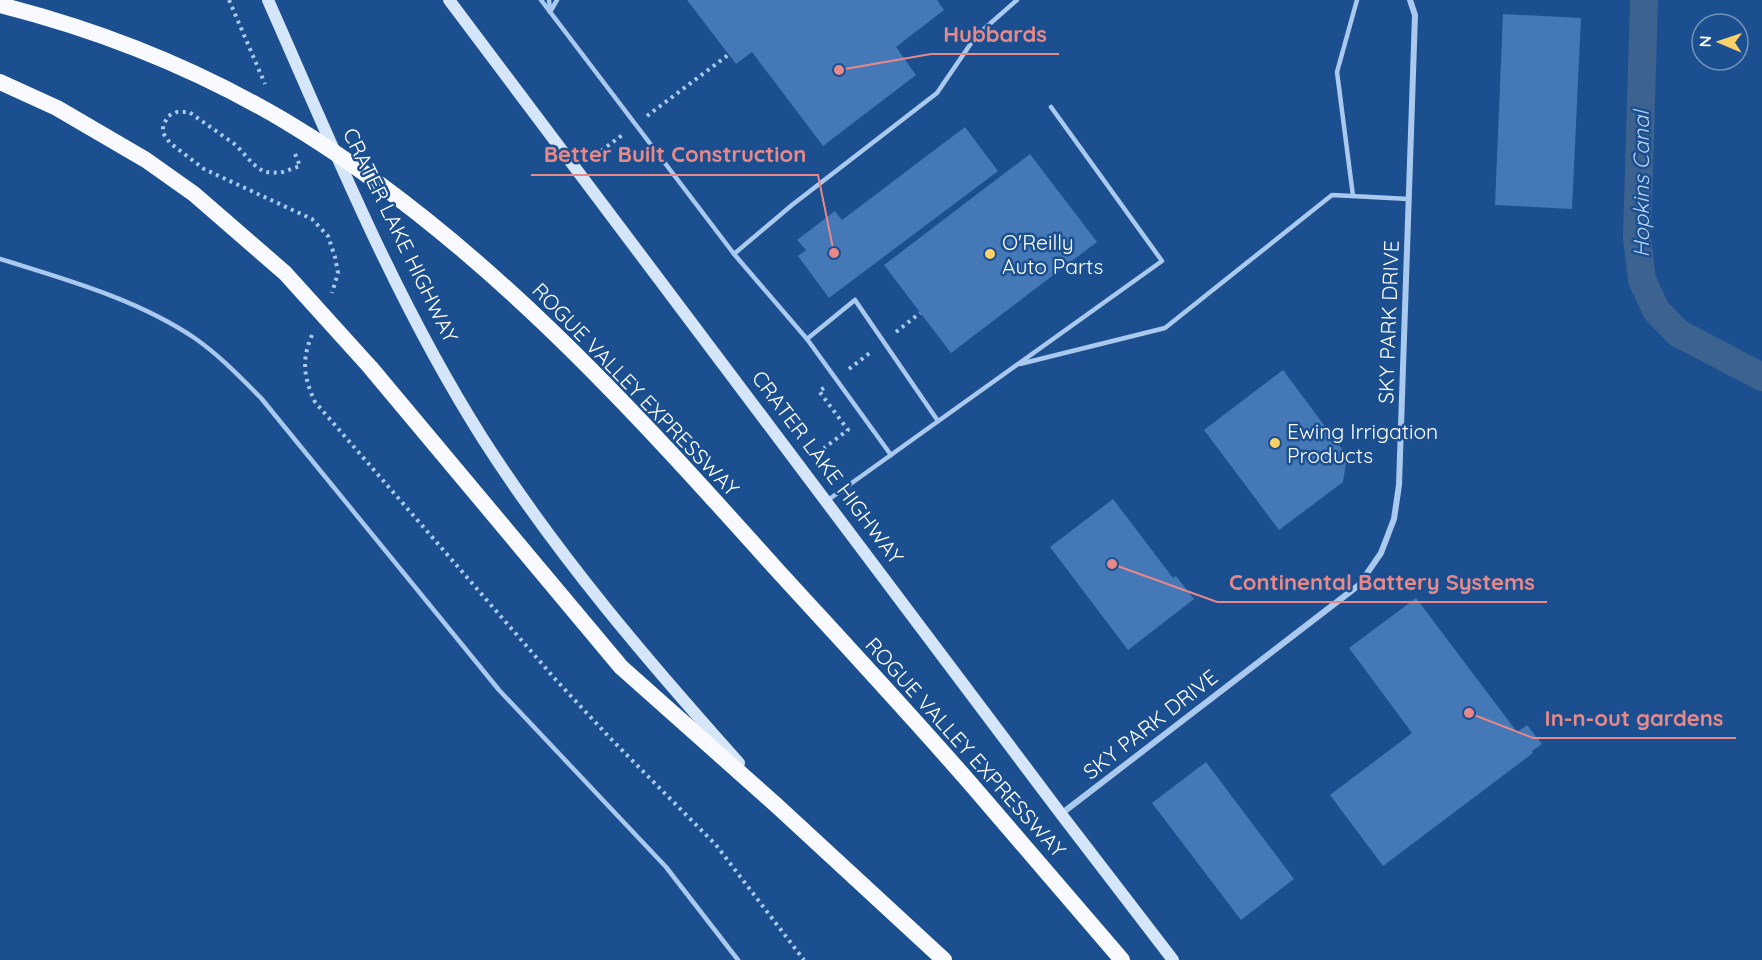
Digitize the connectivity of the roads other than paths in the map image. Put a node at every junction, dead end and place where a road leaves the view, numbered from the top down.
1 (268, 0) edge
2 (449, 0) edge
3 (541, 0) edge
4 (549, 0) edge
5 (557, 0) edge
6 (1017, 0) edge
7 (1357, 0) edge
8 (1410, 0) edge
9 (0, 5) edge
10 (550, 12) junction
11 (0, 82) edge
12 (1051, 107) dead end
13 (1353, 196) junction
14 (1409, 199) junction
15 (734, 254) junction
16 (0, 259) edge
17 (807, 339) junction
18 (1017, 365) junction
19 (938, 421) junction
20 (891, 455) junction
21 (826, 502) junction
22 (775, 804) junction
23 (1061, 814) junction
24 (738, 960) edge
25 (944, 960) edge
26 (1122, 960) edge
27 (1173, 960) edge

1 - 22 main road, CRATER LAKE HIGHWAY
2 - 21 main road, CRATER LAKE HIGHWAY
3 - 10 lane
4 - 10 lane
5 - 10 lane
6 - 15 lane
7 - 13 lane
8 - 14 street, SKY PARK DRIVE
9 - 26 highway, ROGUE VALLEY EXPRESSWAY
10 - 15 lane
11 - 22 highway
12 - 18 lane
13 - 14 lane
13 - 18 lane
14 - 23 street, SKY PARK DRIVE
15 - 17 lane
16 - 24 lane
17 - 19 lane
17 - 20 lane
18 - 19 lane
19 - 20 lane
20 - 21 lane
21 - 23 main road, CRATER LAKE HIGHWAY
22 - 25 highway, CRATER LAKE HIGHWAY
23 - 27 main road, CRATER LAKE HIGHWAY

